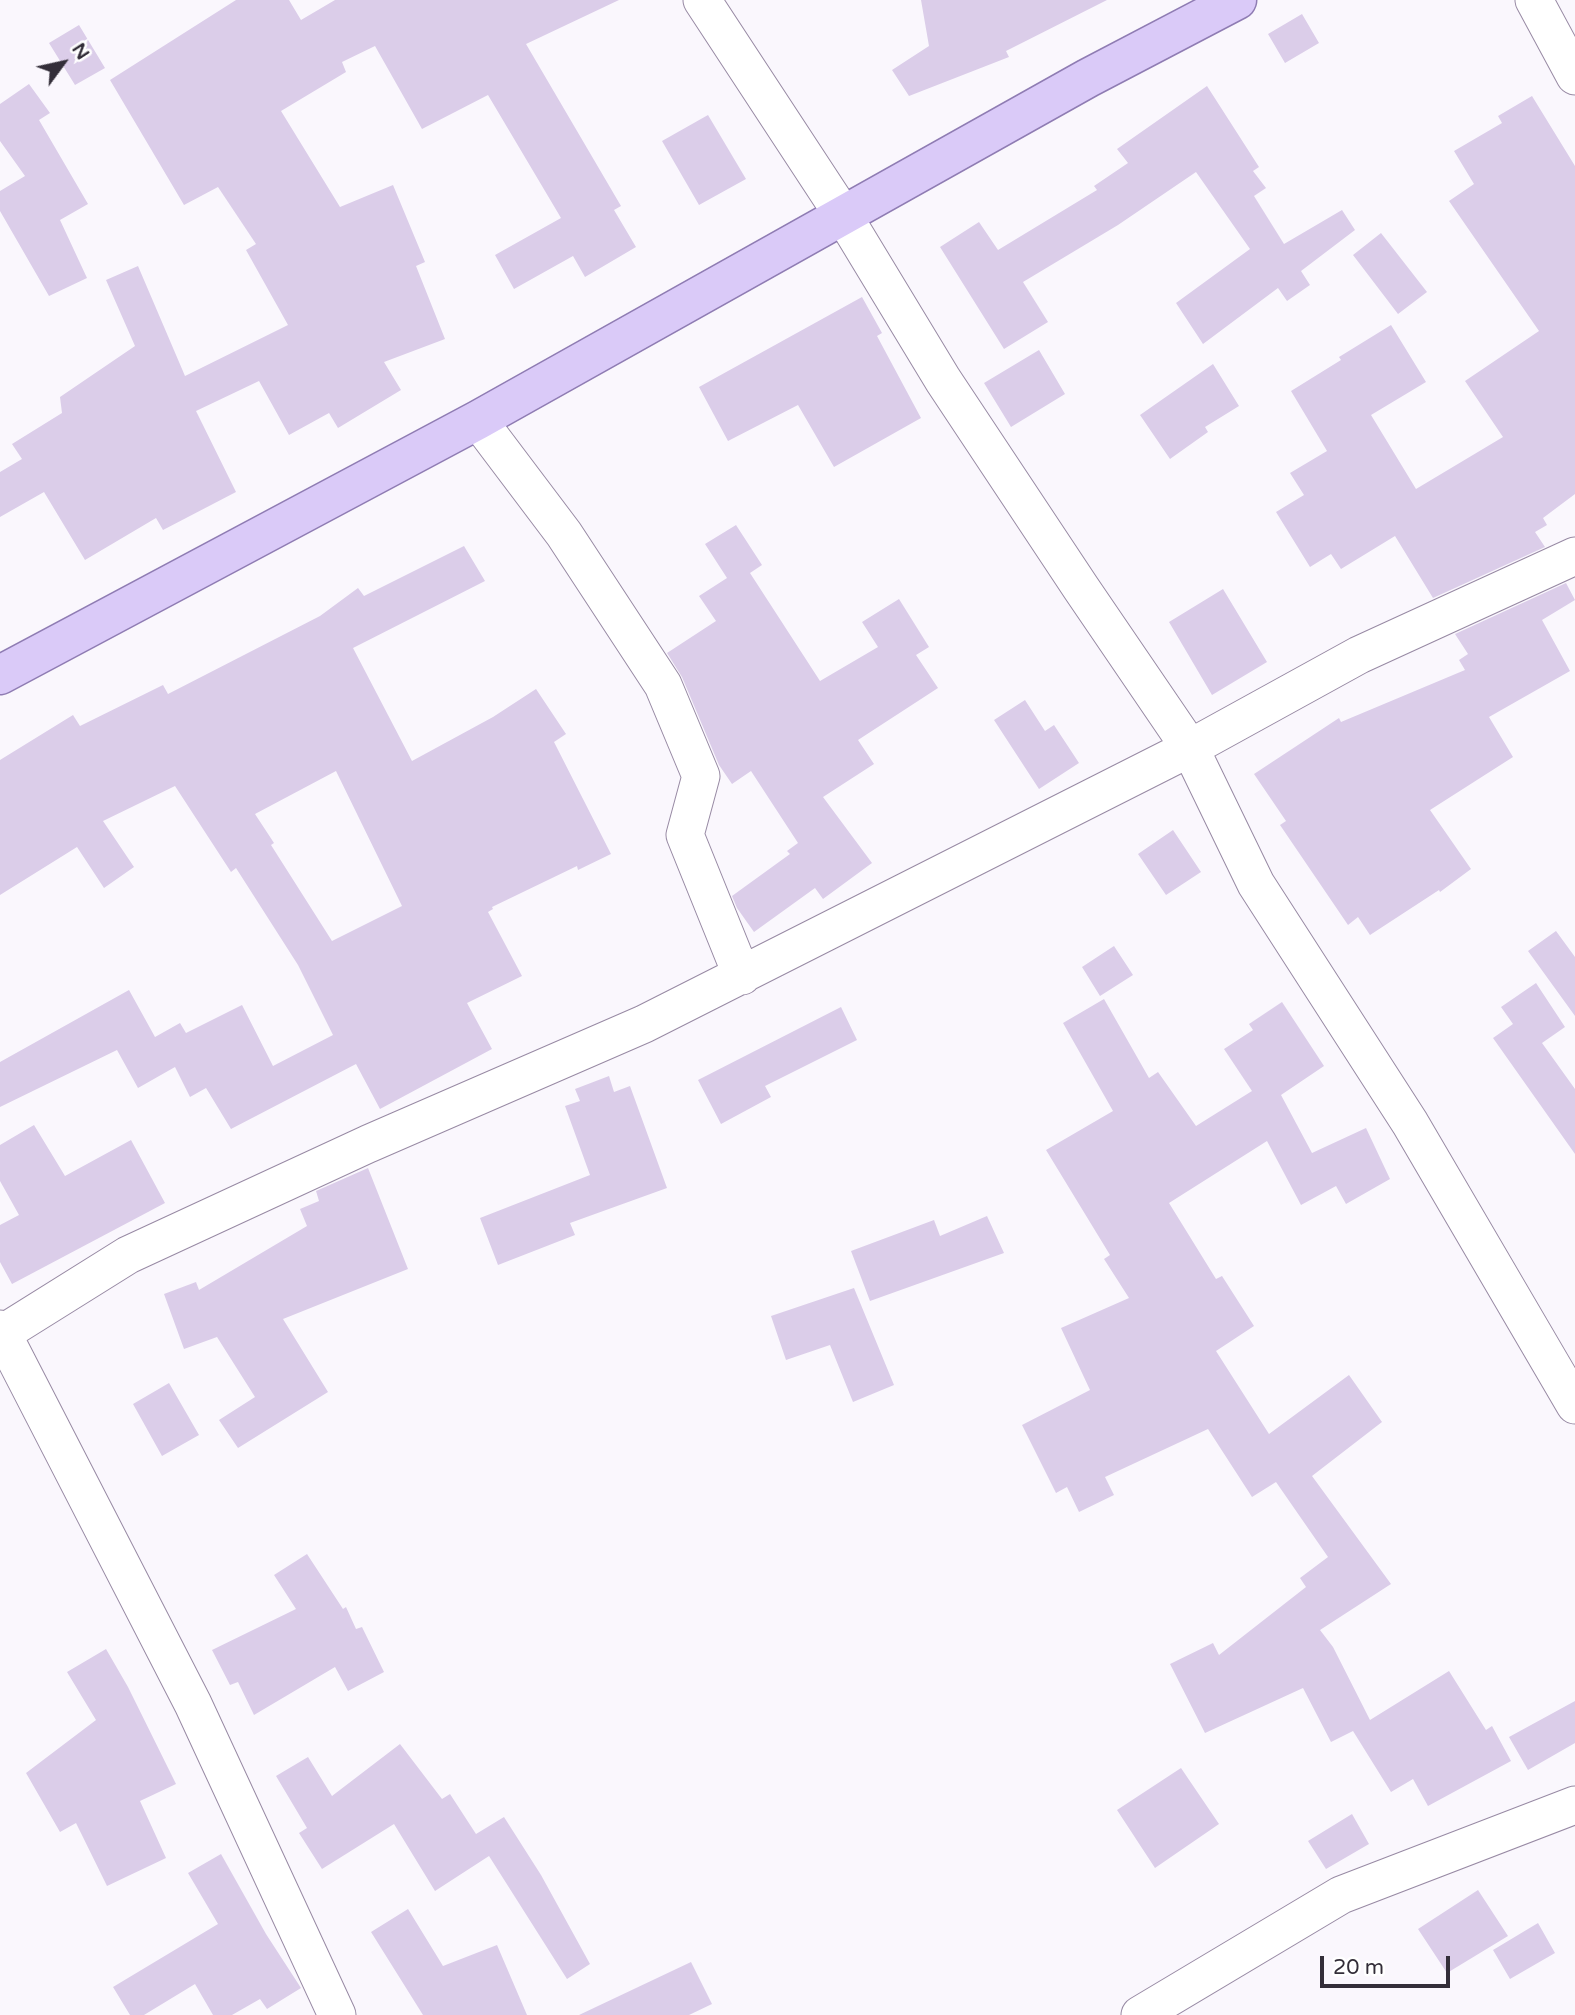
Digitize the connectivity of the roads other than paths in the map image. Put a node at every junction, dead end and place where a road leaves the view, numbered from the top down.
1 (702, 0) edge
2 (1237, 0) edge
3 (1534, 0) edge
4 (1575, 76) edge
5 (844, 215) junction
6 (478, 419) junction
7 (1575, 556) edge
8 (0, 675) edge
9 (1190, 748) junction
10 (742, 976) junction
11 (1, 1333) edge
12 (1575, 1405) edge
13 (1575, 1805) edge
14 (337, 2015) edge
15 (1140, 2015) edge

1 - 5 street
2 - 5 main road
3 - 4 street
5 - 6 main road
5 - 9 street
6 - 8 main road
6 - 10 street
7 - 9 street
9 - 10 street
9 - 12 street
10 - 11 street
11 - 14 street
13 - 15 street

